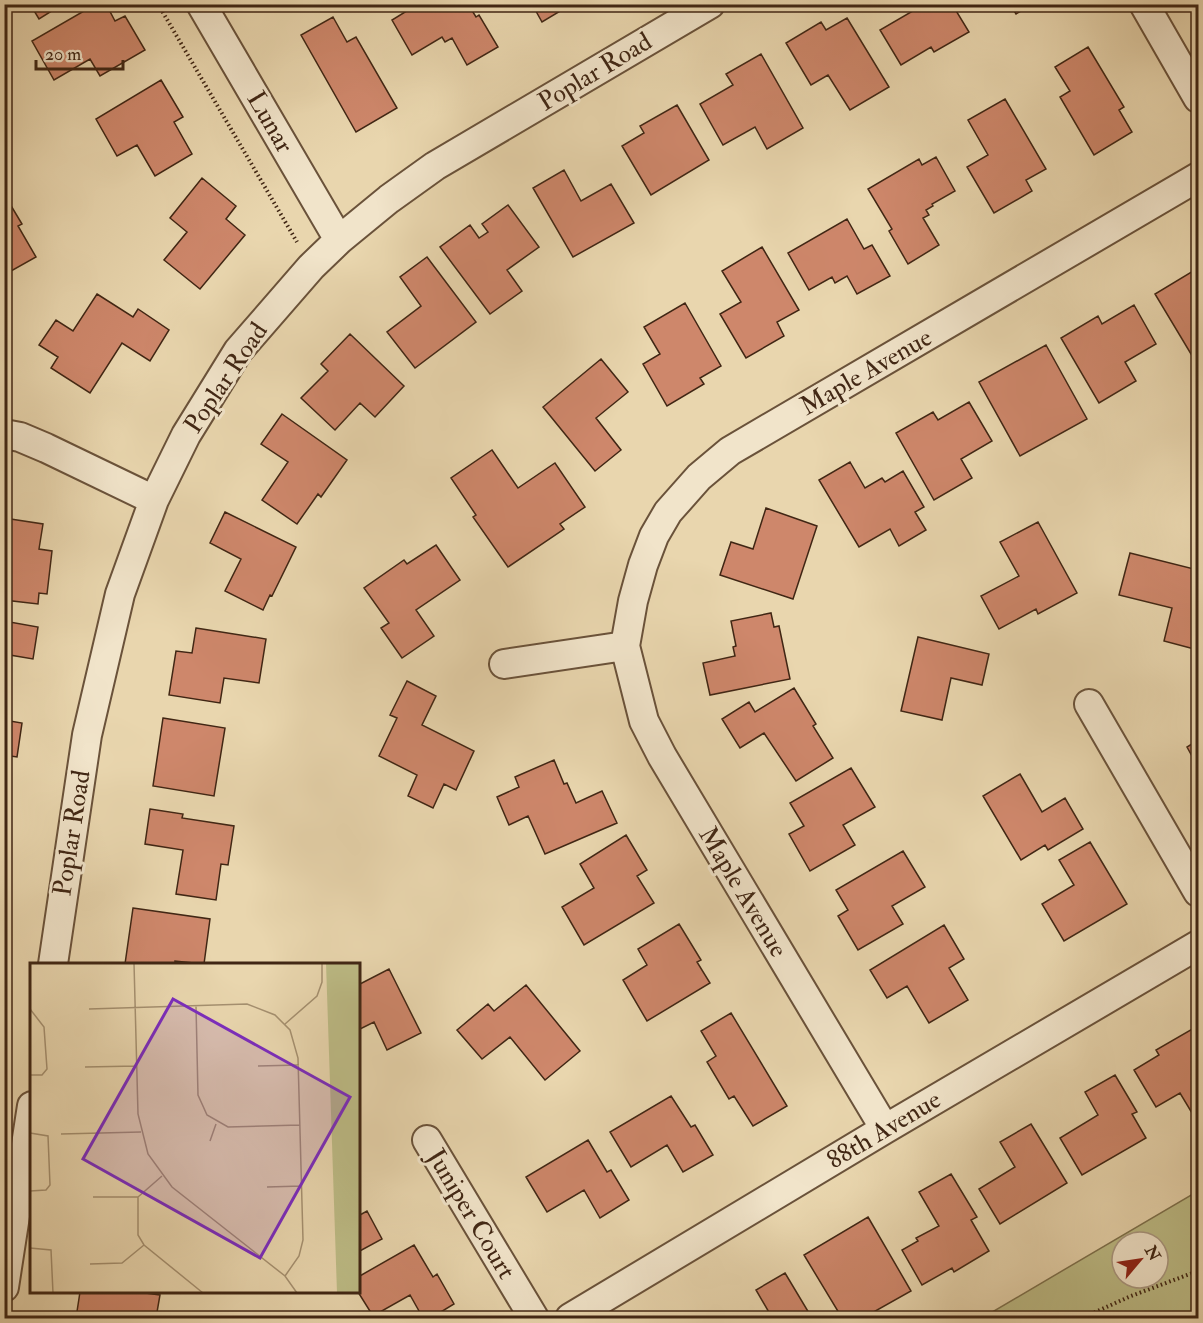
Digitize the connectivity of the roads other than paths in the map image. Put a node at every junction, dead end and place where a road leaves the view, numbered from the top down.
1 (201, 4) edge
2 (1144, 4) edge
3 (706, 5) edge
4 (1198, 98) edge
5 (1198, 177) edge
6 (339, 240) junction
7 (4, 434) edge
8 (154, 500) junction
9 (625, 646) junction
10 (504, 664) dead end
11 (1089, 704) dead end
12 (1198, 892) edge
13 (1198, 945) edge
14 (53, 963) edge
15 (30, 1119) edge
16 (885, 1129) junction
17 (427, 1140) dead end
18 (4, 1287) edge
19 (534, 1318) edge
20 (570, 1318) edge

1 - 6 street, Lunar
2 - 4 street
3 - 6 street, Poplar Road
5 - 9 street, Maple Avenue
6 - 8 street, Poplar Road
7 - 8 street
8 - 14 street, Poplar Road
9 - 10 street
9 - 16 street, Maple Avenue
11 - 12 street
13 - 16 street, 88th Avenue
15 - 18 street
16 - 20 street, 88th Avenue
17 - 19 street, Juniper Court

